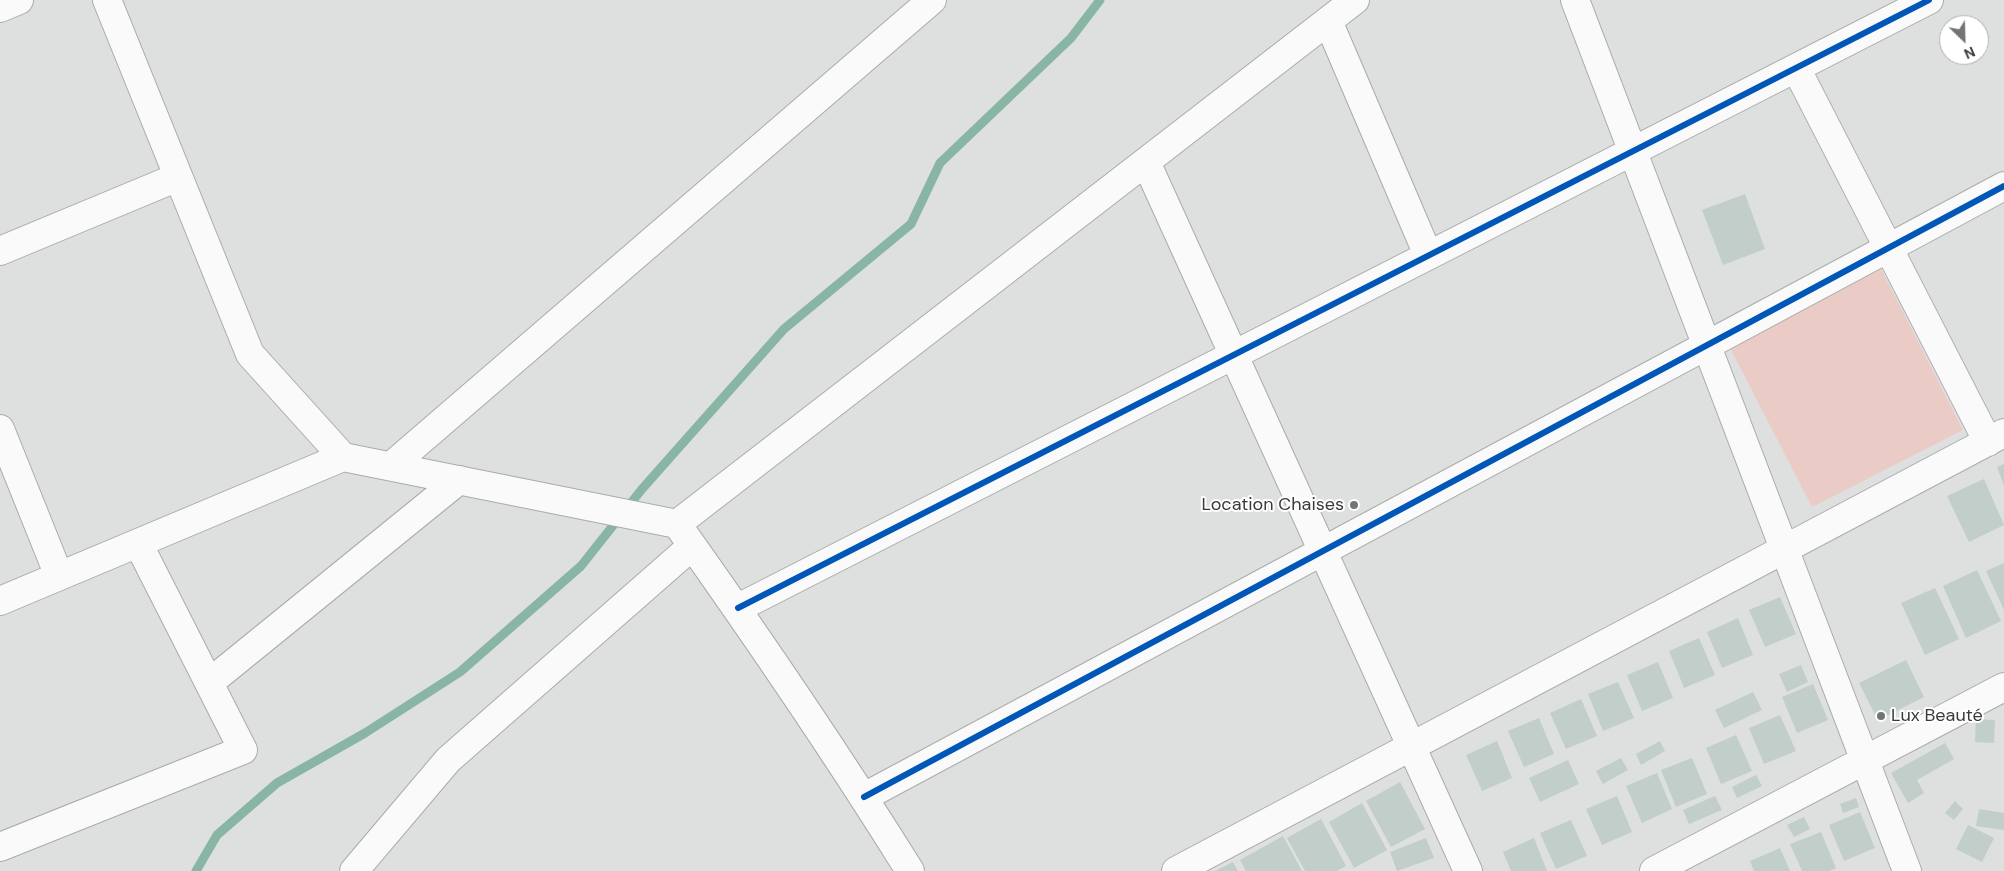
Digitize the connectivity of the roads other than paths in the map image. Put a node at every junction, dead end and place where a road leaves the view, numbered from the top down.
1 (18, 0) edge
2 (107, 0) edge
3 (932, 0) edge
4 (1355, 0) edge
5 (1575, 0) edge
6 (1929, 0) edge
7 (0, 8) edge
8 (1328, 21) junction
9 (1796, 68) junction
10 (1633, 151) junction
11 (1146, 162) junction
12 (178, 177) junction
13 (2004, 186) edge
14 (1889, 248) junction
15 (0, 251) edge
16 (1428, 255) junction
17 (1707, 345) junction
18 (1234, 354) junction
19 (0, 429) edge
20 (1996, 438) edge
21 (343, 457) junction
22 (391, 466) junction
23 (459, 480) junction
24 (677, 524) junction
25 (138, 543) junction
26 (692, 546) junction
27 (1784, 549) junction
28 (1323, 552) junction
29 (59, 576) junction
30 (0, 601) edge
31 (738, 608) junction
32 (209, 683) junction
33 (2001, 691) edge
34 (1412, 746) junction
35 (1865, 760) junction
36 (864, 797) junction
37 (0, 847) edge
38 (354, 871) edge
39 (910, 871) edge
40 (1176, 871) edge
41 (1468, 871) edge
42 (1654, 871) edge
43 (1907, 871) edge

1 - 7 street
2 - 12 street
3 - 22 street
4 - 8 street
5 - 10 street
6 - 9 street
8 - 11 street
8 - 16 street
9 - 10 street
9 - 14 street
10 - 16 street
10 - 17 street
11 - 18 street
11 - 24 street
12 - 15 street
12 - 21 street
13 - 14 street
14 - 17 street
14 - 20 street
16 - 18 street
17 - 27 street
17 - 28 street
18 - 28 street
18 - 31 street
19 - 29 street
20 - 27 street
21 - 22 street
21 - 25 street
22 - 23 street
23 - 24 street
23 - 32 street
24 - 26 street
25 - 29 street
25 - 32 street
26 - 31 street
26 - 38 street
27 - 34 street
27 - 35 street
28 - 34 street
28 - 36 street
29 - 30 street
31 - 36 street
32 - 37 street
33 - 35 street
34 - 40 street
34 - 41 street
35 - 42 street
35 - 43 street
36 - 39 street

